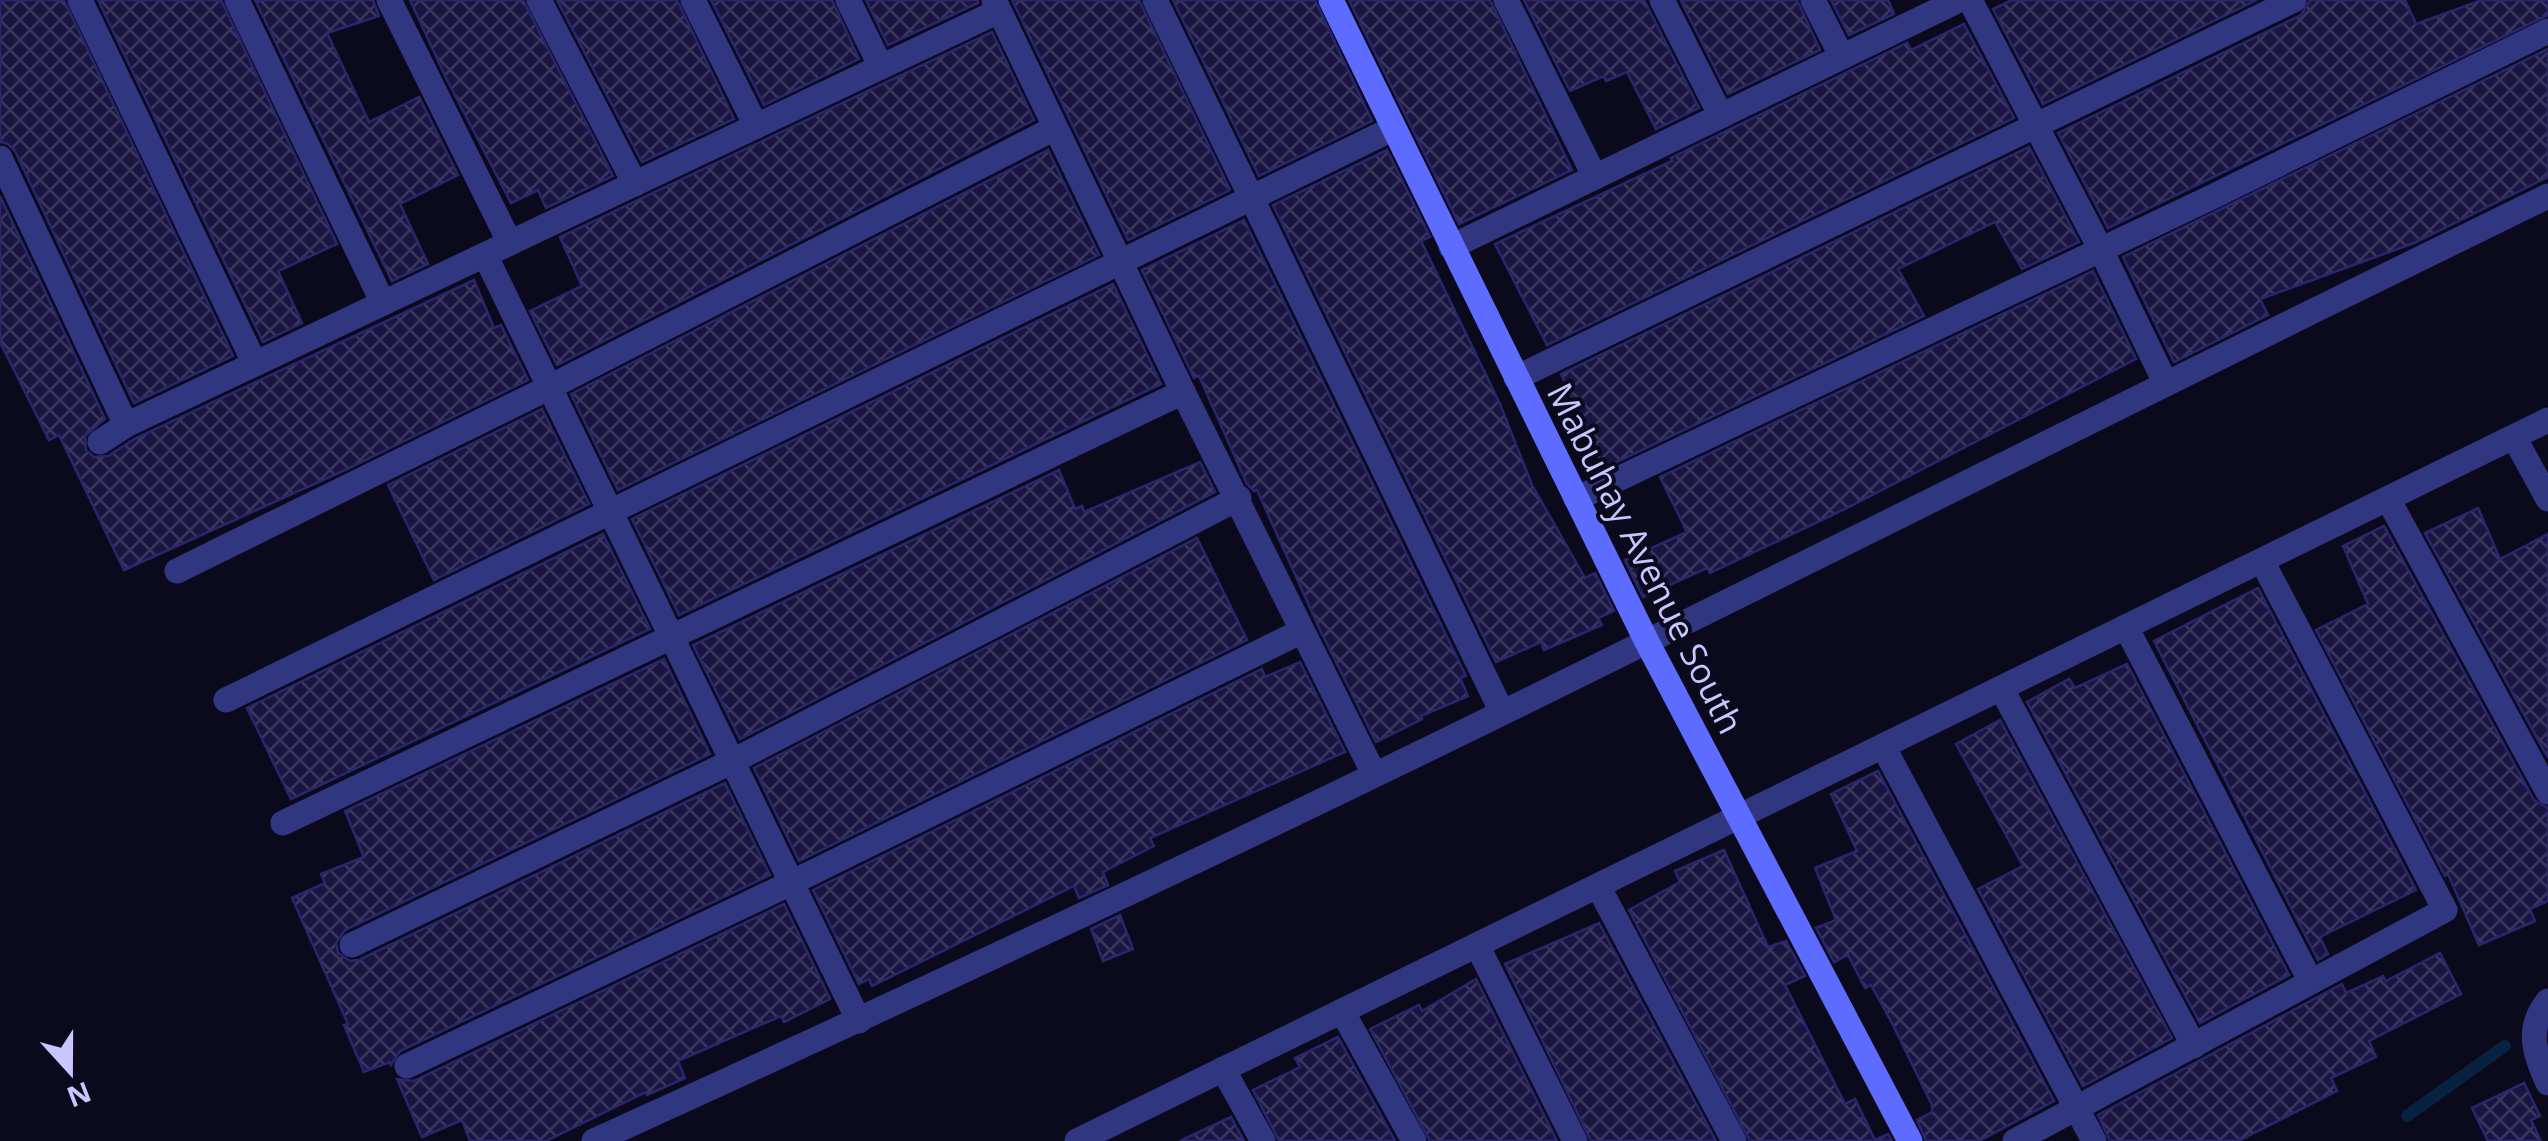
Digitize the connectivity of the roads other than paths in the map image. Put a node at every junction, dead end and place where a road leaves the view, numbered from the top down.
1 (80, 0) edge
2 (237, 0) edge
3 (388, 0) edge
4 (538, 0) edge
5 (693, 0) edge
6 (848, 0) edge
7 (1155, 0) edge
8 (1332, 0) edge
9 (1506, 0) edge
10 (1662, 0) edge
11 (1813, 0) edge
12 (1959, 0) edge
13 (1970, 0) edge
14 (2294, 0) edge
15 (996, 5) edge
16 (2548, 31) edge
17 (1842, 56) junction
18 (881, 67) junction
19 (1721, 116) junction
20 (756, 126) junction
21 (1394, 128) junction
22 (2036, 128) junction
23 (1054, 129) junction
24 (0, 158) edge
25 (1596, 177) junction
26 (635, 184) junction
27 (1252, 196) junction
28 (2548, 196) edge
29 (510, 243) junction
30 (1451, 247) junction
31 (2100, 248) junction
32 (484, 255) junction
33 (1121, 260) junction
34 (383, 304) junction
35 (254, 364) junction
36 (1516, 378) junction
37 (2165, 382) junction
38 (548, 388) junction
39 (1183, 392) junction
40 (2548, 420) edge
41 (126, 425) junction
42 (2514, 437) junction
43 (100, 442) dead end
44 (1239, 498) junction
45 (2388, 499) junction
46 (2548, 499) edge
47 (1576, 500) junction
48 (610, 514) junction
49 (2262, 560) junction
50 (177, 571) dead end
51 (2126, 627) junction
52 (1302, 631) junction
53 (670, 639) junction
54 (1647, 642) junction
55 (2001, 688) junction
56 (226, 700) dead end
57 (1502, 712) junction
58 (1883, 746) junction
59 (732, 760) junction
60 (1374, 774) junction
61 (2548, 792) edge
62 (1740, 819) junction
63 (283, 823) dead end
64 (791, 884) junction
65 (1598, 886) junction
66 (352, 944) dead end
67 (1477, 945) junction
68 (2310, 982) junction
69 (2548, 1001) edge
70 (1342, 1011) junction
71 (858, 1021) junction
72 (2194, 1046) junction
73 (407, 1066) dead end
74 (1223, 1070) junction
75 (2548, 1083) edge
76 (2074, 1107) junction
77 (1092, 1138) edge
78 (594, 1141) edge
79 (1263, 1141) edge
80 (1414, 1141) edge
81 (1575, 1141) edge
82 (1734, 1141) edge
83 (1910, 1141) edge
84 (2015, 1141) edge
85 (2094, 1141) edge

1 - 35 street
2 - 34 street
3 - 29 street
4 - 26 street
5 - 20 street
6 - 18 street
7 - 27 street
8 - 21 street, Mabuhay Avenue South
9 - 25 street
10 - 19 street
11 - 17 street
12 - 17 street
13 - 22 street
14 - 22 street
15 - 18 street
15 - 23 street
16 - 31 street
17 - 19 street
18 - 20 street
19 - 25 street
20 - 26 street
21 - 27 street
21 - 30 street, Mabuhay Avenue South
22 - 31 street
22 - 36 street
23 - 33 street
23 - 38 street
24 - 41 street
25 - 30 street
26 - 29 street
27 - 33 street
27 - 57 street
28 - 37 street
29 - 32 street
30 - 36 street, Mabuhay Avenue South
31 - 37 street
31 - 47 street
32 - 34 street
32 - 38 street
33 - 39 street
33 - 48 street
34 - 35 street
35 - 41 street
36 - 47 street, Mabuhay Avenue South
37 - 54 street
38 - 48 street
38 - 50 street
39 - 44 street
39 - 53 street
40 - 42 street
41 - 43 street
42 - 45 street
42 - 46 street
44 - 52 street
44 - 59 street
45 - 49 street
45 - 61 street
47 - 54 street, Mabuhay Avenue South
48 - 53 street
48 - 56 street
49 - 51 street
49 - 68 street
51 - 55 street
51 - 68 street
52 - 60 street
52 - 64 street
53 - 59 street
53 - 63 street
54 - 57 street
54 - 62 street, Mabuhay Avenue South
55 - 58 street
55 - 72 street
57 - 60 street
58 - 62 street
58 - 76 street
59 - 64 street
59 - 66 street
60 - 71 street
62 - 65 street
62 - 83 street, Mabuhay Avenue South
64 - 71 street
64 - 73 street
65 - 67 street
65 - 82 street
67 - 70 street
67 - 81 street
68 - 72 street
69 - 75 street
70 - 74 street
70 - 80 street
71 - 78 street
72 - 76 street
74 - 77 street
74 - 79 street
76 - 84 street
76 - 85 street

